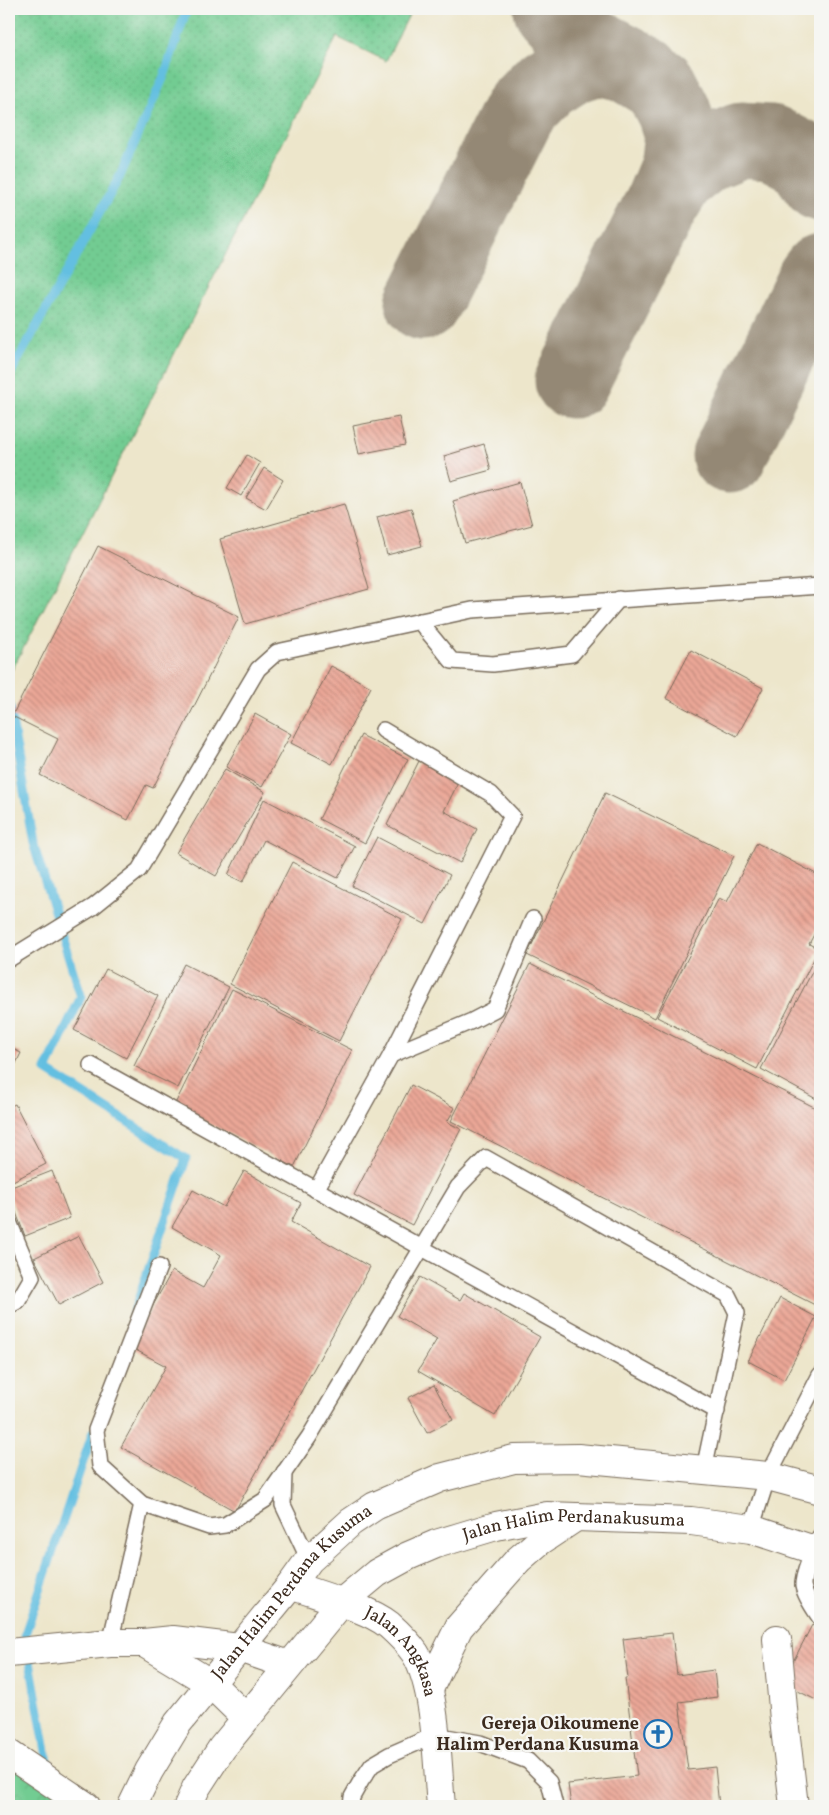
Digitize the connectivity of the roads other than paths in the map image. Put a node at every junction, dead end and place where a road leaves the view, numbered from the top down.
1 (820, 586) edge
2 (619, 599) junction
3 (419, 621) junction
4 (383, 730) dead end
5 (532, 919) dead end
6 (9, 959) edge
7 (391, 1055) junction
8 (91, 1065) dead end
9 (316, 1190) junction
10 (9, 1222) edge
11 (422, 1248) junction
12 (159, 1267) dead end
13 (9, 1306) edge
14 (820, 1374) edge
15 (717, 1411) junction
16 (704, 1469) junction
17 (284, 1472) junction
18 (768, 1476) junction
19 (820, 1490) edge
20 (142, 1504) junction
21 (576, 1517) junction
22 (751, 1529) junction
23 (818, 1546) edge
24 (309, 1560) junction
25 (291, 1585) junction
26 (341, 1603) junction
27 (820, 1618) edge
28 (777, 1638) dead end
29 (110, 1643) junction
30 (144, 1643) junction
31 (239, 1648) junction
32 (12, 1653) edge
33 (290, 1665) junction
34 (210, 1683) junction
35 (429, 1690) junction
36 (246, 1718) junction
37 (435, 1736) junction
38 (9, 1754) edge
39 (86, 1806) edge
40 (132, 1806) edge
41 (188, 1806) edge
42 (351, 1806) edge
43 (440, 1806) edge
44 (555, 1806) edge
45 (794, 1806) edge

1 - 2 lane
2 - 3 lane
2 - 3 lane
3 - 6 lane
4 - 7 lane
5 - 7 lane
7 - 9 lane
8 - 9 lane
9 - 11 lane
10 - 13 lane
11 - 15 lane
11 - 15 lane
11 - 17 lane
12 - 20 lane
14 - 18 lane
15 - 16 lane
16 - 18 street
16 - 24 street, Jalan Halim Perdana Kusuma
17 - 20 lane
17 - 24 lane
18 - 19 street
18 - 22 lane
20 - 29 lane
21 - 22 street, Jalan Halim Perdanakusuma
21 - 26 street, Jalan Halim Perdanakusuma
21 - 35 street
22 - 23 street, Jalan Halim Perdanakusuma
23 - 27 lane
24 - 25 street, Jalan Halim Perdana Kusuma
25 - 26 street, Jalan Angkasa
25 - 31 street, Jalan Halim Perdana Kusuma
26 - 33 street
26 - 35 street, Jalan Angkasa
28 - 45 street
29 - 30 street
29 - 32 street
30 - 31 street
30 - 34 street
31 - 33 street
31 - 34 street, Jalan Halim Perdana Kusuma
33 - 36 street
34 - 36 street
34 - 40 street, Jalan Halim Perdana Kusuma
35 - 37 street, Jalan Angkasa
36 - 41 street
37 - 42 lane
37 - 43 street, Jalan Angkasa
37 - 44 lane
38 - 39 street

